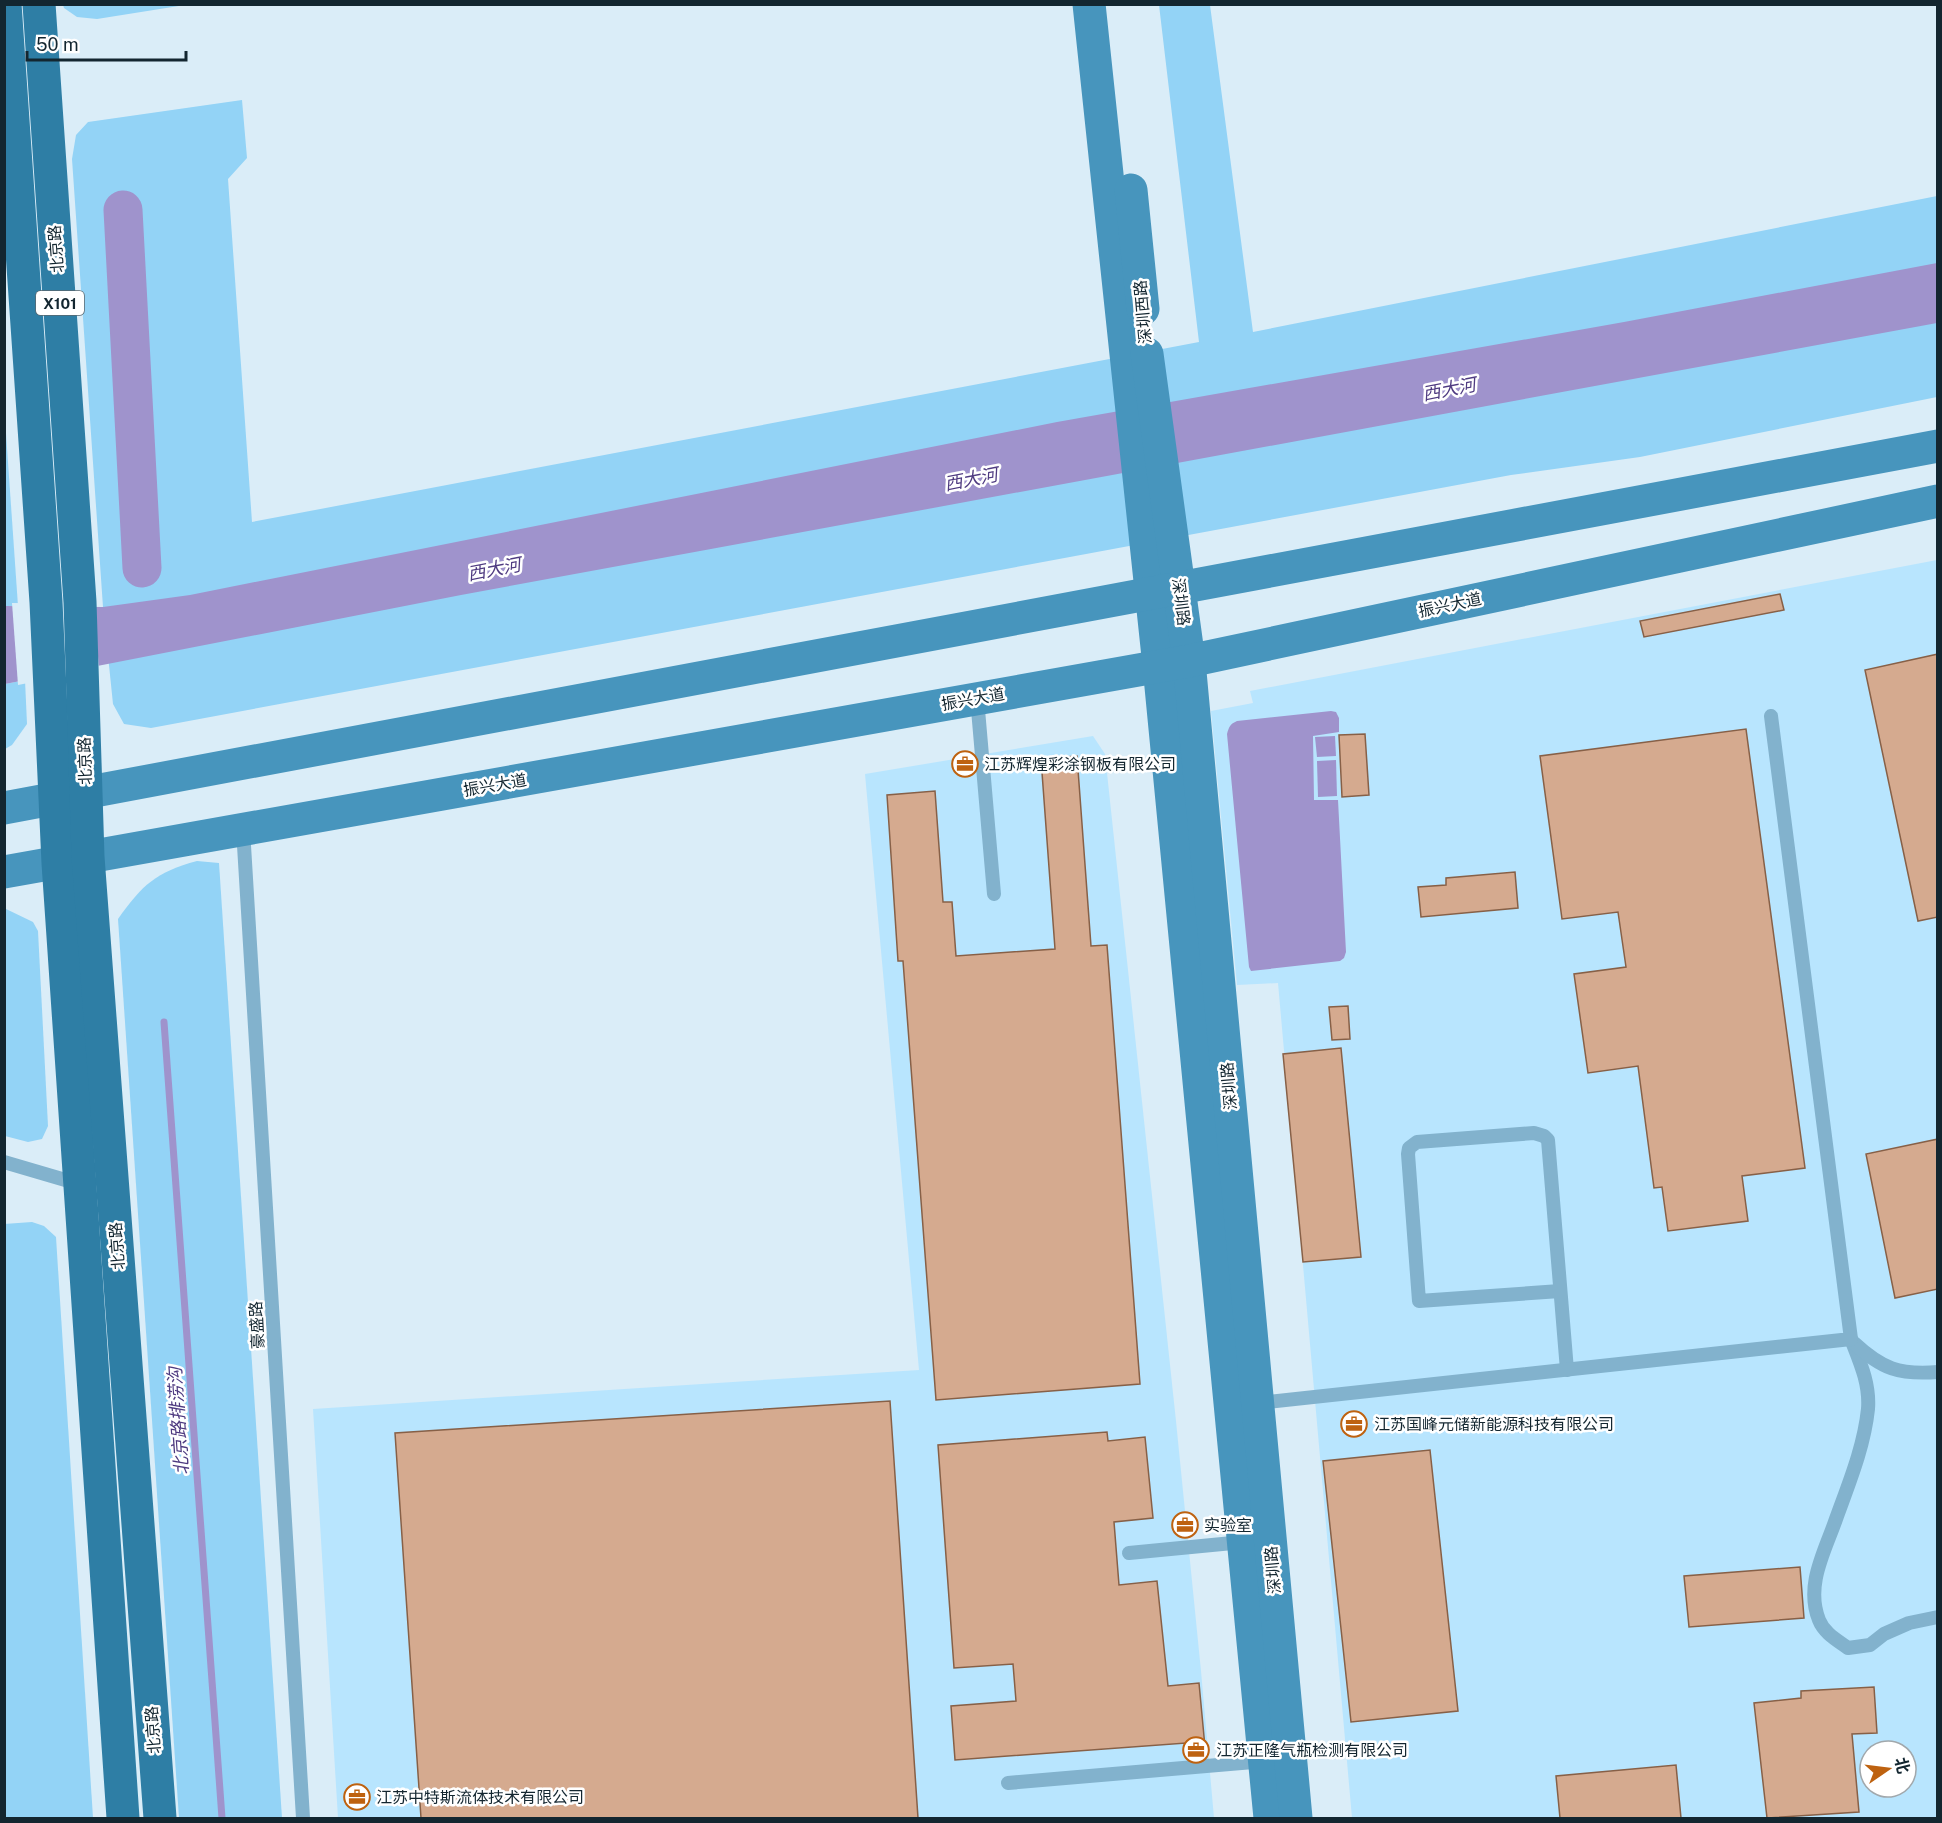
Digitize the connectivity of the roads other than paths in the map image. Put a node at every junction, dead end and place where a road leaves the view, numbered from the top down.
1 (6, 4) edge
2 (39, 4) edge
3 (1089, 4) edge
4 (1110, 4) edge
5 (1137, 361) junction
6 (1938, 446) edge
7 (1938, 501) edge
8 (1165, 591) junction
9 (1174, 663) junction
10 (977, 698) junction
11 (1771, 716) dead end
12 (71, 797) junction
13 (4, 808) edge
14 (243, 830) junction
15 (73, 860) junction
16 (4, 872) edge
17 (994, 894) dead end
18 (4, 1162) edge
19 (80, 1184) junction
20 (1560, 1291) junction
21 (1851, 1339) junction
22 (1567, 1370) junction
23 (1938, 1372) edge
24 (1244, 1404) junction
25 (1243, 1542) junction
26 (1129, 1553) dead end
27 (1938, 1617) edge
28 (1265, 1761) junction
29 (1008, 1783) dead end
30 (123, 1818) edge
31 (160, 1818) edge
32 (303, 1818) edge
33 (1270, 1818) edge
34 (1296, 1818) edge

1 - 12 main road, 北京路 / X101
2 - 12 main road, 北京路 / X101
3 - 5 main road, 深圳西路
4 - 5 main road, 深圳西路
5 - 8 main road, 深圳路
6 - 8 main road
7 - 9 main road, 振兴大道
8 - 9 main road, 深圳路
8 - 12 main road
9 - 10 main road, 振兴大道
9 - 24 main road, 深圳路
10 - 14 main road, 振兴大道
10 - 17 lane
11 - 21 lane
12 - 13 main road
12 - 15 main road, 北京路
14 - 15 main road, 振兴大道
14 - 32 lane, 豪盛路
15 - 16 main road, 振兴大道
15 - 19 main road, 北京路
15 - 31 main road, 北京路
18 - 19 lane
19 - 30 main road, 北京路
20 - 20 lane
20 - 22 lane
21 - 22 lane
21 - 23 lane
21 - 27 lane
22 - 24 lane
24 - 25 main road, 深圳路
24 - 34 main road, 深圳路
25 - 26 lane
25 - 28 main road, 深圳路
28 - 29 lane
28 - 33 main road, 深圳路

